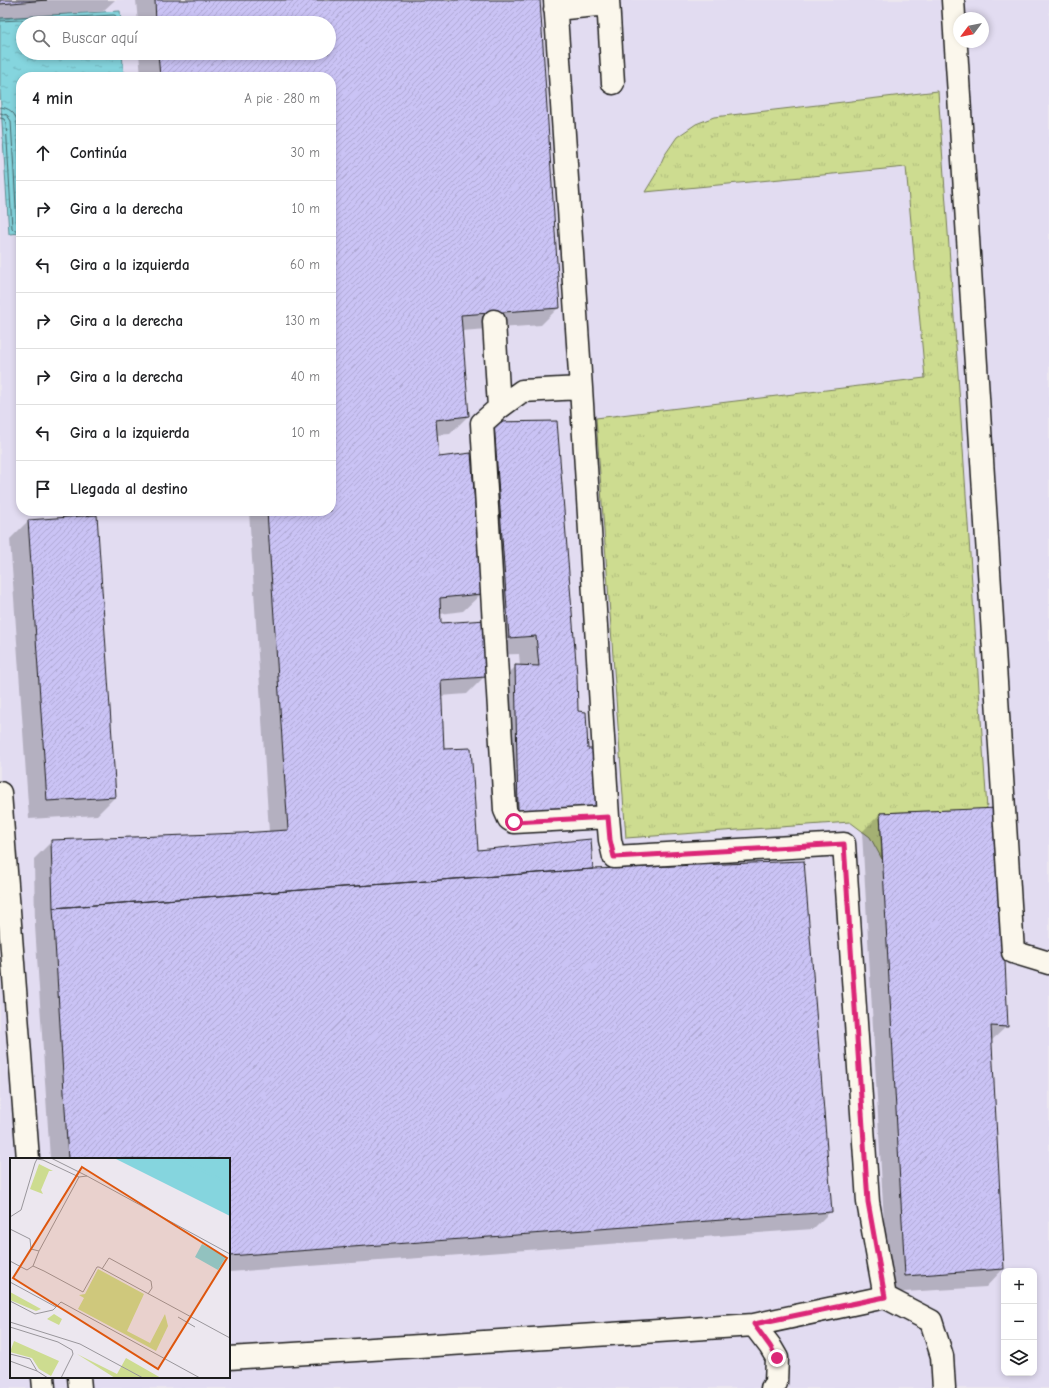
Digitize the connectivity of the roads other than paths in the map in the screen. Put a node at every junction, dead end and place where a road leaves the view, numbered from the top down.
1 (952, 0) edge
2 (608, 2) edge
3 (555, 5) edge
4 (613, 83) dead end
5 (494, 321) dead end
6 (581, 388) junction
7 (499, 408) junction
8 (0, 793) edge
9 (608, 817) junction
10 (1049, 963) edge
11 (28, 1158) edge
12 (885, 1297) junction
13 (754, 1324) junction
14 (230, 1358) edge
15 (43, 1378) edge
16 (79, 1378) edge
17 (44, 1388) edge
18 (80, 1388) edge
19 (772, 1388) edge
20 (944, 1388) edge

1 - 10 lane
2 - 3 lane
2 - 4 lane
3 - 6 lane
5 - 7 lane
6 - 7 lane
6 - 9 lane
7 - 9 lane
8 - 11 lane
9 - 12 lane
12 - 13 lane
12 - 20 lane
13 - 14 lane
13 - 19 lane
15 - 17 lane
16 - 18 lane

